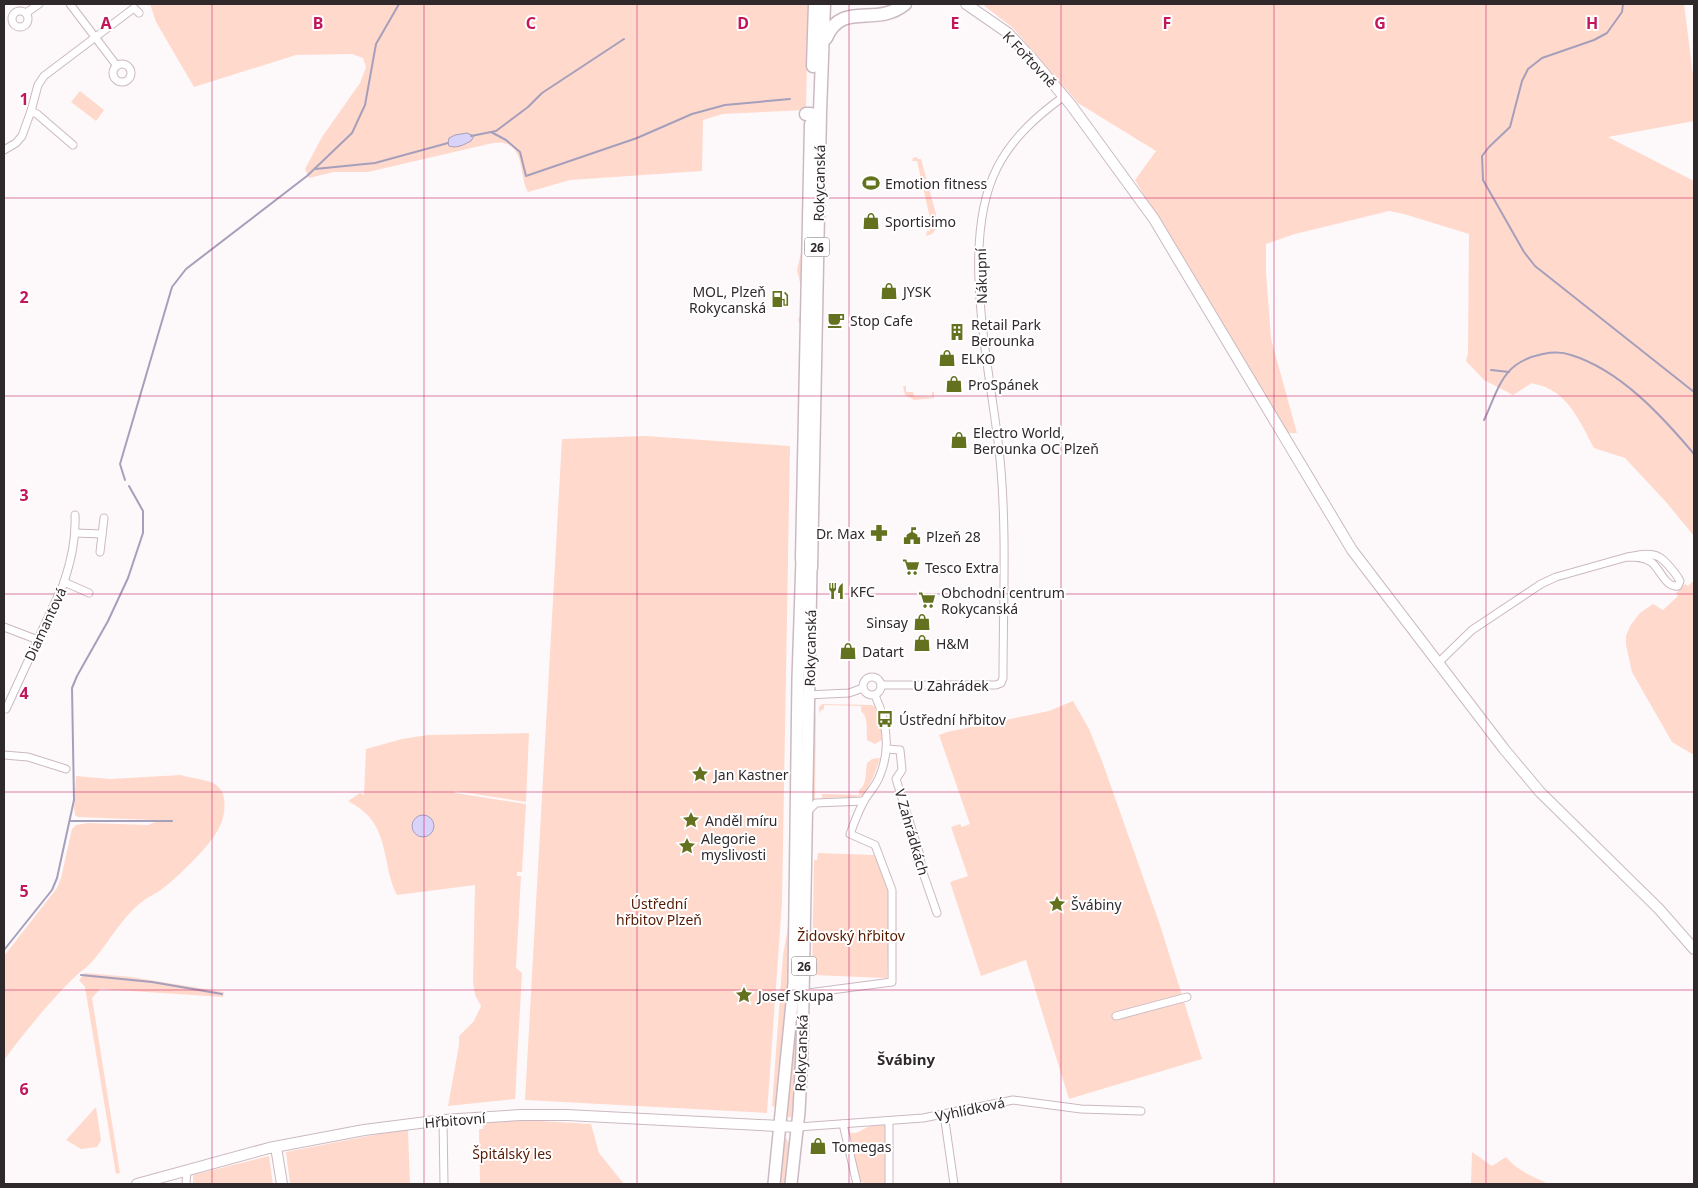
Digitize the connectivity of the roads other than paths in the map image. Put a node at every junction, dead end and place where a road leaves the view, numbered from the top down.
1 (39, 4) edge
2 (70, 4) edge
3 (815, 4) edge
4 (824, 4) edge
5 (864, 4) edge
6 (906, 4) edge
7 (966, 4) edge
8 (887, 12) junction
9 (26, 13) dead end
10 (139, 13) dead end
11 (95, 38) junction
12 (822, 54) junction
13 (117, 66) dead end
14 (1065, 99) junction
15 (31, 111) junction
16 (812, 113) junction
17 (73, 145) dead end
18 (4, 150) edge
19 (75, 515) dead end
20 (104, 518) dead end
21 (75, 533) junction
22 (102, 534) junction
23 (100, 552) dead end
24 (807, 564) joint
25 (1003, 574) joint
26 (64, 582) junction
27 (1679, 587) dead end
28 (89, 593) dead end
29 (4, 627) edge
30 (38, 640) junction
31 (1438, 663) junction
32 (881, 685) junction
33 (863, 688) junction
34 (803, 695) junction
35 (875, 695) junction
36 (4, 708) edge
37 (887, 749) junction
38 (4, 755) edge
39 (66, 769) dead end
40 (864, 801) junction
41 (807, 812) junction
42 (938, 913) dead end
43 (1694, 949) edge
44 (808, 994) dead end
45 (1187, 996) dead end
46 (1116, 1016) dead end
47 (1141, 1111) dead end
48 (944, 1114) junction
49 (443, 1120) junction
50 (889, 1122) junction
51 (843, 1124) junction
52 (780, 1126) junction
53 (798, 1127) junction
54 (276, 1147) junction
55 (187, 1170) junction
56 (137, 1184) edge
57 (186, 1184) edge
58 (282, 1184) edge
59 (444, 1184) edge
60 (774, 1184) edge
61 (791, 1184) edge
62 (857, 1184) edge
63 (889, 1184) edge
64 (954, 1184) edge

1 - 9 street
2 - 11 street
3 - 16 highway, 26
4 - 12 highway, 26
5 - 8 highway
6 - 8 highway
7 - 14 street, K Fořtovně
8 - 12 highway
10 - 11 street
11 - 13 street
11 - 15 street
12 - 16 highway, 26
14 - 25 street, Nákupní
14 - 31 street, K Fořtovně
15 - 17 street
15 - 18 street
16 - 24 highway, Rokycanská / 26
19 - 21 street, Diamantová
20 - 22 street
21 - 22 street
21 - 26 street, Diamantová
22 - 23 street
24 - 34 main road, Rokycanská / 26
25 - 32 street, U Zahrádek
26 - 28 street
26 - 30 street, Diamantová
27 - 31 street
29 - 30 street
30 - 36 street, Diamantová
31 - 43 street, K Fořtovně
32 - 33 street
32 - 35 street
33 - 34 street
33 - 35 street
34 - 41 main road, Rokycanská / 26
34 - 52 main road, Rokycanská / 26
35 - 37 street
37 - 40 street
37 - 42 street, V Zahrádkách
38 - 39 street
40 - 41 street
40 - 44 street
41 - 53 main road, Rokycanská / 26
45 - 46 street
47 - 48 street, Vyhlídková
48 - 50 street, Vyhlídková
48 - 64 street
49 - 52 street, Hřbitovní
49 - 54 street, Hřbitovní
49 - 59 street
50 - 51 street, Vyhlídková
50 - 63 street
51 - 53 street, Vyhlídková
51 - 62 street
52 - 53 street, Hřbitovní
52 - 60 main road, Rokycanská / 26
53 - 61 main road, Rokycanská / 26
54 - 55 street, Hřbitovní
54 - 58 street
55 - 56 street, Hřbitovní
55 - 57 street

